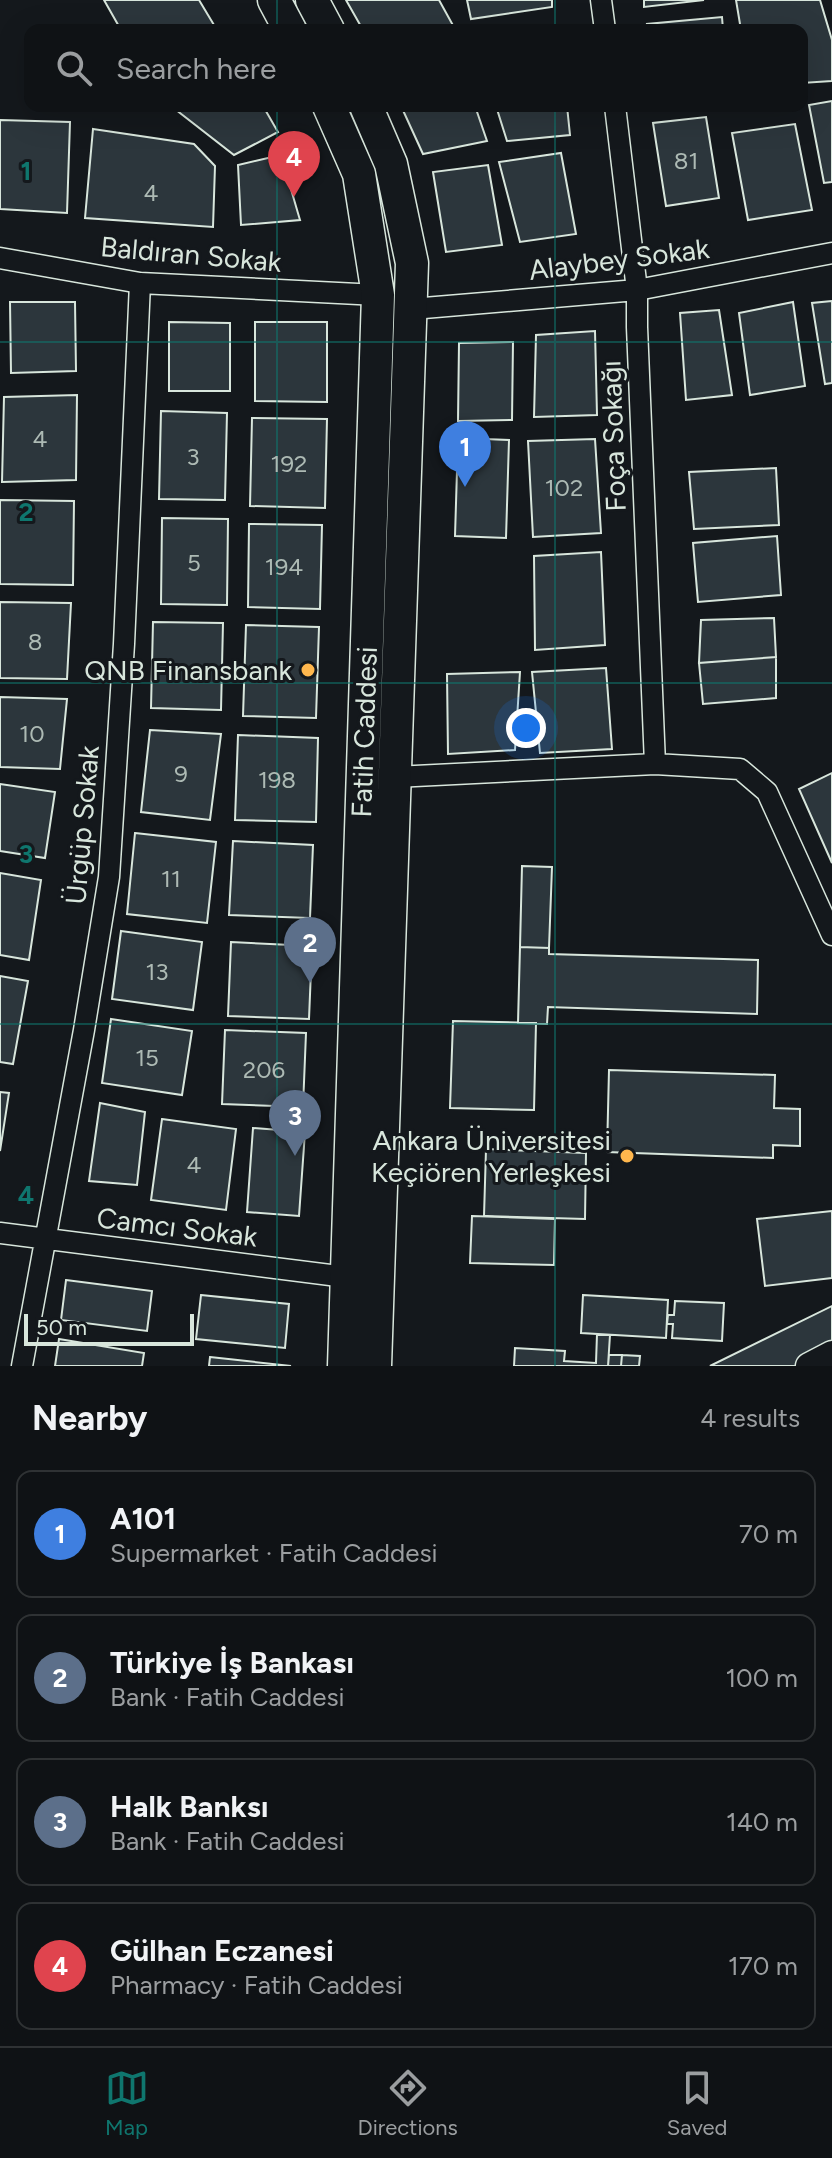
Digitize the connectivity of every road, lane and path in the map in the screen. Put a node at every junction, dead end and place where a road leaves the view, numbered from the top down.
1 (274, 0) edge
2 (312, 0) edge
3 (601, 0) edge
4 (287, 24) edge
5 (325, 24) edge
6 (604, 24) edge
7 (332, 112) edge
8 (369, 112) edge
9 (616, 112) edge
10 (832, 253) edge
11 (0, 258) edge
12 (140, 283) junction
13 (637, 290) junction
14 (378, 295) junction
15 (412, 309) junction
16 (655, 764) junction
17 (395, 777) junction
18 (832, 883) edge
19 (812, 891) junction
20 (832, 935) edge
21 (0, 1233) edge
22 (45, 1238) junction
23 (346, 1277) junction
24 (832, 1354) edge
25 (22, 1366) edge
26 (344, 1366) edge
27 (375, 1366) edge
28 (809, 1366) edge

1 - 4 main road
2 - 5 main road
3 - 6 street
7 - 14 main road, Fatih Caddesi
8 - 15 main road, Fatih Caddesi
9 - 13 street, Foça Sokağı
10 - 13 street, Alaybey Sokak
11 - 12 street, Baldıran Sokak
12 - 14 street, Baldıran Sokak
12 - 22 street, Ürgüp Sokak
13 - 15 street, Alaybey Sokak
13 - 16 street, Foça Sokağı
14 - 23 main road, Fatih Caddesi
15 - 17 main road, Fatih Caddesi
16 - 17 street
16 - 19 street
17 - 27 main road, Fatih Caddesi
18 - 19 street
19 - 20 street
21 - 22 street, Camcı Sokak
22 - 23 street, Camcı Sokak
22 - 25 street, Ürgüp Sokak
23 - 26 main road, Fatih Caddesi
24 - 28 street

